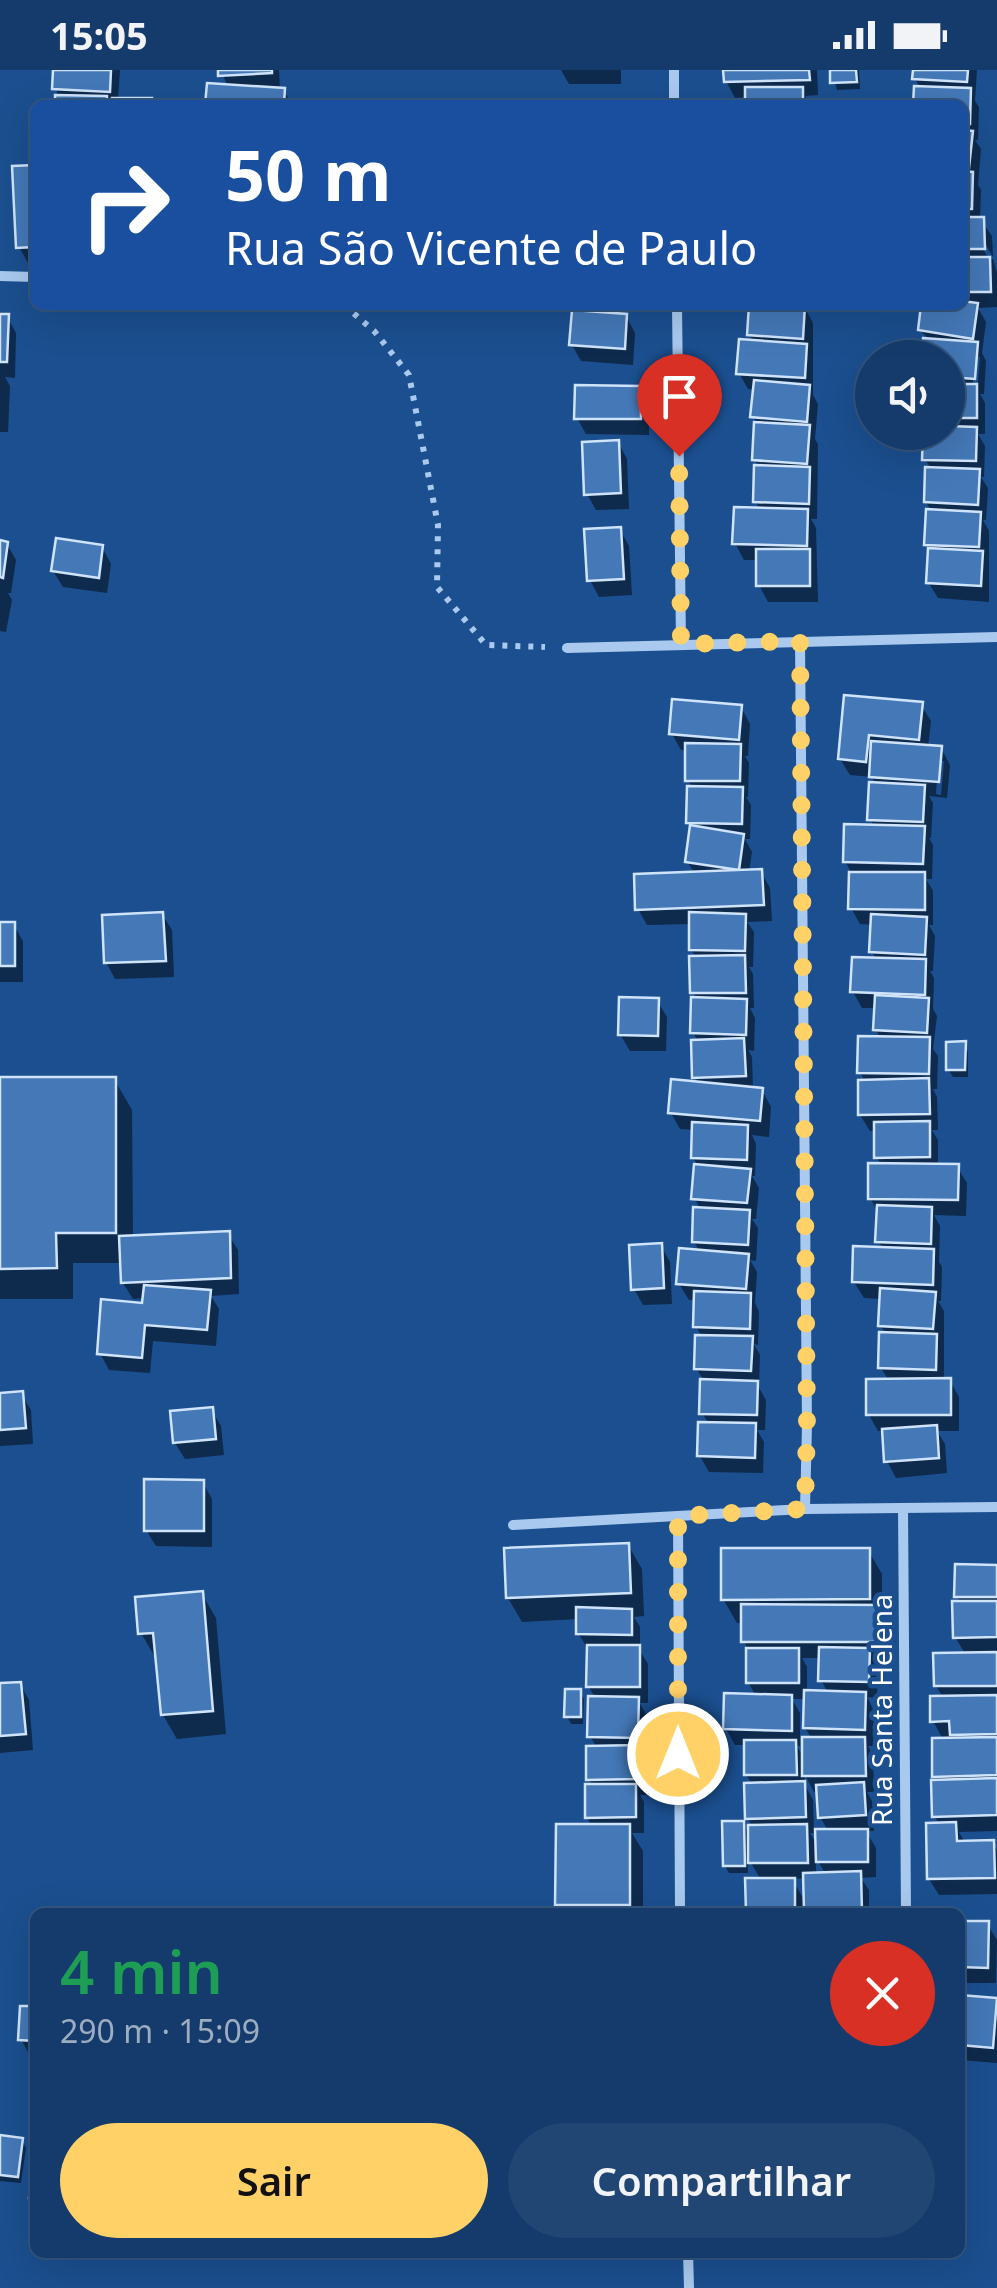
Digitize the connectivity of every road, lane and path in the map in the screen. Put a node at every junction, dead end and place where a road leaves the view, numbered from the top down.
1 (674, 70) edge
2 (674, 100) edge
3 (0, 276) edge
4 (30, 277) edge
5 (350, 310) edge
6 (677, 310) edge
7 (997, 637) edge
8 (800, 641) junction
9 (681, 644) junction
10 (567, 648) joint
11 (997, 1507) edge
12 (903, 1508) junction
13 (805, 1509) junction
14 (678, 1516) junction
15 (513, 1525) dead end
16 (680, 1908) edge
17 (906, 1908) edge
18 (688, 2258) edge
19 (689, 2288) edge

1 - 2 street
3 - 4 street
5 - 10 path
6 - 9 street
7 - 8 street
8 - 9 street
8 - 13 street
9 - 10 street
11 - 12 street
12 - 13 street
12 - 17 street, Rua Santa Helena
13 - 14 street
14 - 15 street
14 - 16 street
18 - 19 street

